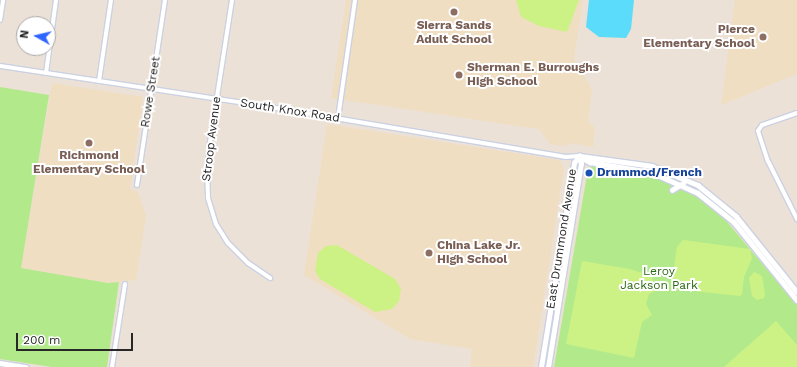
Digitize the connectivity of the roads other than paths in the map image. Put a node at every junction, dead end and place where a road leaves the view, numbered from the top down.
1 (3, 0) edge
2 (56, 0) edge
3 (111, 0) edge
4 (165, 0) edge
5 (232, 0) edge
6 (355, 0) edge
7 (0, 20) edge
8 (0, 66) edge
9 (46, 73) junction
10 (99, 81) junction
11 (152, 90) junction
12 (217, 99) junction
13 (796, 113) edge
14 (338, 118) junction
15 (797, 118) edge
16 (579, 156) junction
17 (681, 184) junction
18 (137, 185) dead end
19 (672, 190) dead end
20 (726, 206) junction
21 (797, 219) edge
22 (270, 278) dead end
23 (125, 284) dead end
24 (797, 292) edge
25 (797, 300) edge
26 (0, 363) edge
27 (26, 367) edge
28 (112, 367) edge
29 (541, 367) edge
30 (548, 367) edge

1 - 7 street
2 - 9 street
3 - 10 street
4 - 11 street, Rowe Street
5 - 12 street, Stroop Avenue
6 - 14 street
8 - 9 street, South Knox Road
9 - 10 street, South Knox Road
10 - 11 street, South Knox Road
11 - 12 street, South Knox Road
11 - 18 street, Rowe Street
12 - 14 street, South Knox Road
12 - 22 street, Stroop Avenue
13 - 15 street
13 - 21 street
14 - 16 street, South Knox Road
16 - 17 street
16 - 20 street
16 - 29 street, East Drummond Avenue
16 - 30 street, East Drummond Avenue
17 - 19 street
17 - 20 street
17 - 25 street
20 - 24 street
23 - 28 street
26 - 27 street

